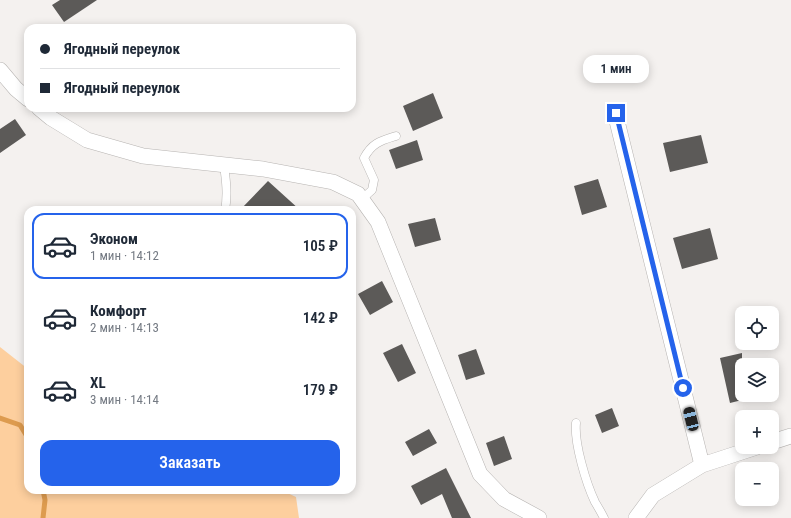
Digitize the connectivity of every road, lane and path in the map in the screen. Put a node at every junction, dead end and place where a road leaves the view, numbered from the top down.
1 (0, 70) edge
2 (24, 95) edge
3 (44, 112) edge
4 (616, 113) dead end
5 (396, 136) dead end
6 (224, 165) junction
7 (362, 199) junction
8 (226, 206) edge
9 (576, 423) dead end
10 (791, 436) edge
11 (779, 440) edge
12 (735, 454) edge
13 (702, 465) junction
14 (539, 518) edge
15 (604, 518) edge
16 (636, 518) edge

1 - 2 street
3 - 6 street
4 - 13 street
5 - 7 lane
6 - 7 street
6 - 8 lane
7 - 14 street
9 - 15 lane
10 - 11 street
12 - 13 street
13 - 16 street

